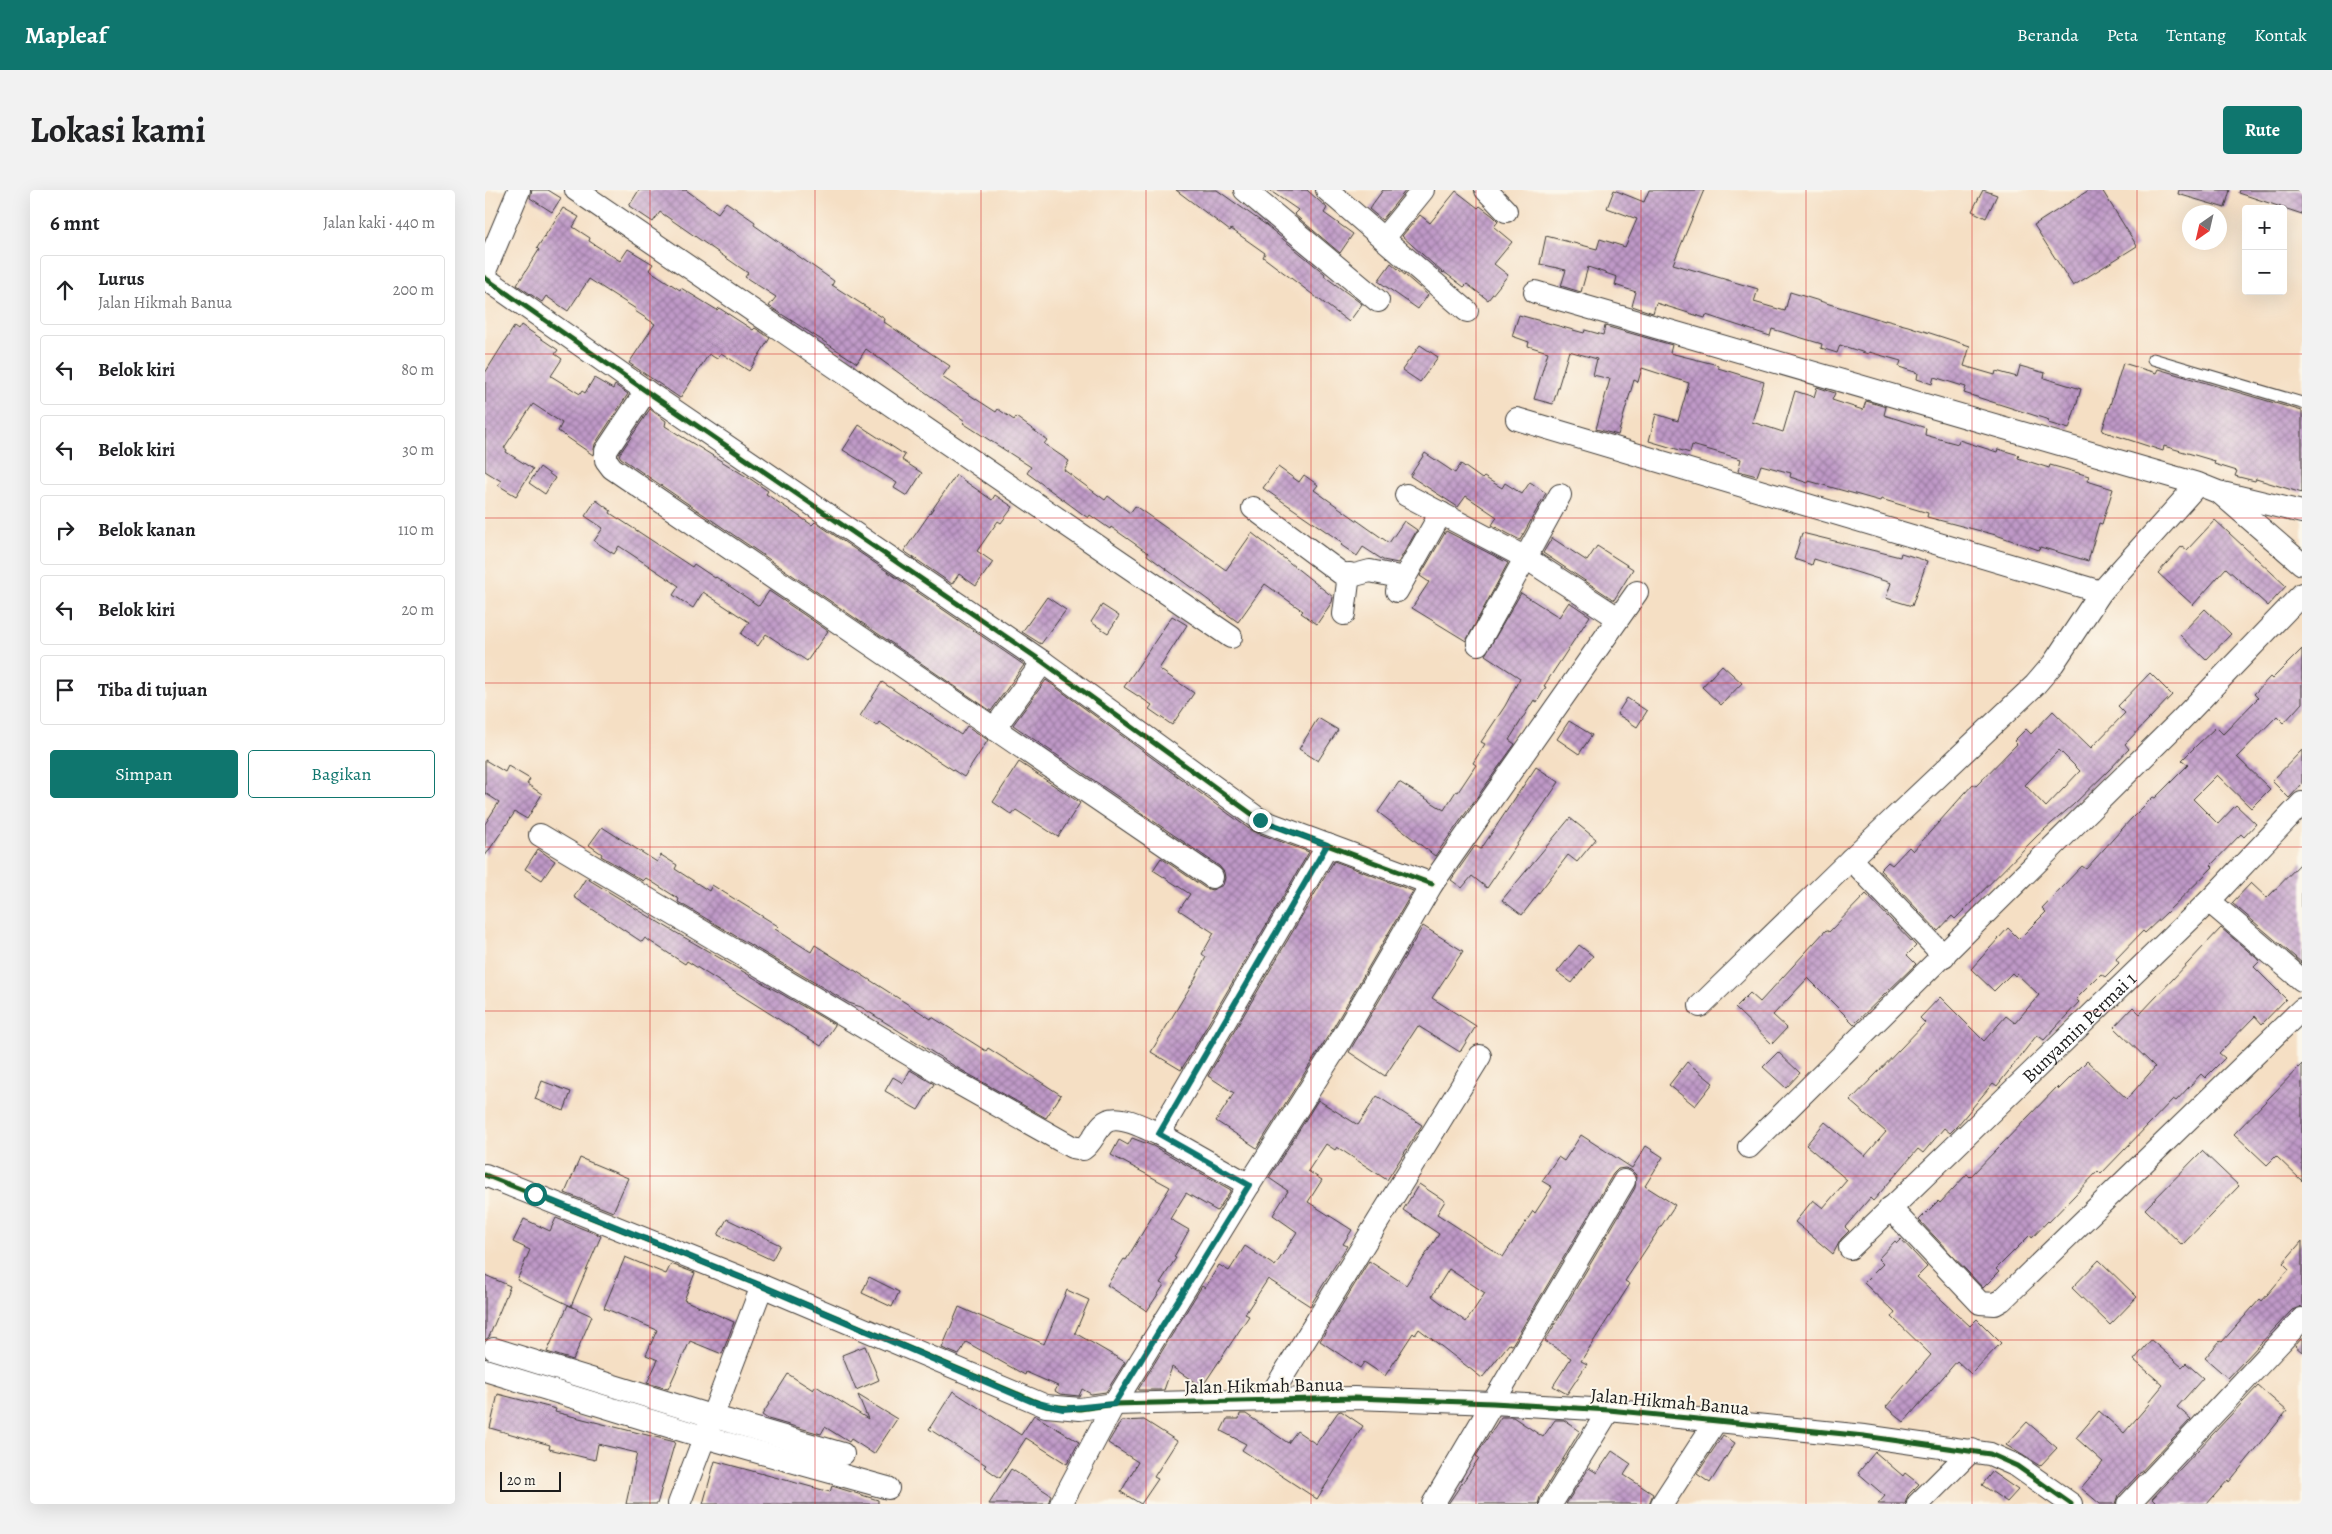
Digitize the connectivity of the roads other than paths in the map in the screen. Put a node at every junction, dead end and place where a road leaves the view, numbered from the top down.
1 (519, 190) edge
2 (576, 190) edge
3 (1245, 190) edge
4 (1327, 190) edge
5 (1423, 190) edge
6 (1486, 190) edge
7 (1506, 211) dead end
8 (1384, 238) junction
9 (485, 271) edge
10 (485, 278) edge
11 (1535, 292) dead end
12 (1378, 301) dead end
13 (1467, 311) dead end
14 (2153, 359) dead end
15 (646, 392) junction
16 (2302, 403) edge
17 (1517, 419) dead end
18 (2208, 488) junction
19 (1406, 495) dead end
20 (1560, 495) dead end
21 (1253, 508) dead end
22 (2302, 512) edge
23 (1441, 513) junction
24 (1526, 558) junction
25 (2302, 564) edge
26 (1349, 574) junction
27 (1637, 592) dead end
28 (2101, 592) junction
29 (2302, 594) edge
30 (1344, 614) dead end
31 (1618, 618) junction
32 (1231, 637) dead end
33 (1478, 644) dead end
34 (1043, 662) junction
35 (994, 729) junction
36 (2302, 803) edge
37 (541, 835) dead end
38 (1327, 845) junction
39 (1851, 859) junction
40 (1211, 877) dead end
41 (1433, 884) junction
42 (2209, 901) junction
43 (1944, 956) junction
44 (2302, 980) edge
45 (1700, 1006) dead end
46 (2302, 1009) edge
47 (1480, 1056) dead end
48 (1159, 1134) junction
49 (1749, 1147) dead end
50 (485, 1175) edge
51 (1624, 1182) dead end
52 (1249, 1185) junction
53 (1890, 1208) junction
54 (1850, 1248) dead end
55 (762, 1286) junction
56 (2302, 1319) edge
57 (494, 1349) dead end
58 (485, 1370) edge
59 (1269, 1400) junction
60 (1493, 1402) junction
61 (1114, 1404) junction
62 (1609, 1410) junction
63 (1716, 1421) junction
64 (708, 1426) junction
65 (1972, 1450) junction
66 (843, 1454) dead end
67 (888, 1488) dead end
68 (679, 1504) edge
69 (1061, 1504) edge
70 (1433, 1504) edge
71 (1551, 1504) edge
72 (1662, 1504) edge
73 (1918, 1504) edge
74 (2071, 1504) edge
75 (2129, 1504) edge

1 - 9 street
2 - 32 street
3 - 12 street
4 - 8 street
5 - 8 street
6 - 7 street
8 - 13 street
10 - 15 street
11 - 18 street
14 - 16 lane
15 - 34 street
15 - 35 street
17 - 28 street
18 - 22 street
18 - 25 street
18 - 28 street
19 - 23 street
20 - 24 street
21 - 26 street
23 - 24 street
23 - 26 street
24 - 31 street
24 - 33 street
26 - 30 street
27 - 31 street
28 - 39 street
29 - 43 street
31 - 41 street
34 - 35 street
34 - 38 street
35 - 40 street
36 - 42 street, Bunyamin Permai 1
37 - 48 street
38 - 41 street
38 - 48 street
39 - 43 street
39 - 45 street
41 - 52 street
42 - 44 street
42 - 53 street, Bunyamin Permai 1
43 - 49 street
46 - 53 street
47 - 59 street
48 - 52 street
50 - 55 street, Jalan Hikmah Banua
51 - 60 street
52 - 61 street
53 - 54 street, Bunyamin Permai 1
55 - 61 street, Jalan Hikmah Banua
55 - 64 street
56 - 75 street
57 - 64 street
58 - 64 street
59 - 60 street, Jalan Hikmah Banua
59 - 61 street, Jalan Hikmah Banua
60 - 62 street, Jalan Hikmah Banua
60 - 70 street
61 - 69 street
62 - 63 street, Jalan Hikmah Banua
62 - 71 street
63 - 65 street, Jalan Hikmah Banua
63 - 72 street
64 - 66 street
64 - 67 street
64 - 68 street
65 - 73 street
65 - 74 street, Jalan Hikmah Banua

